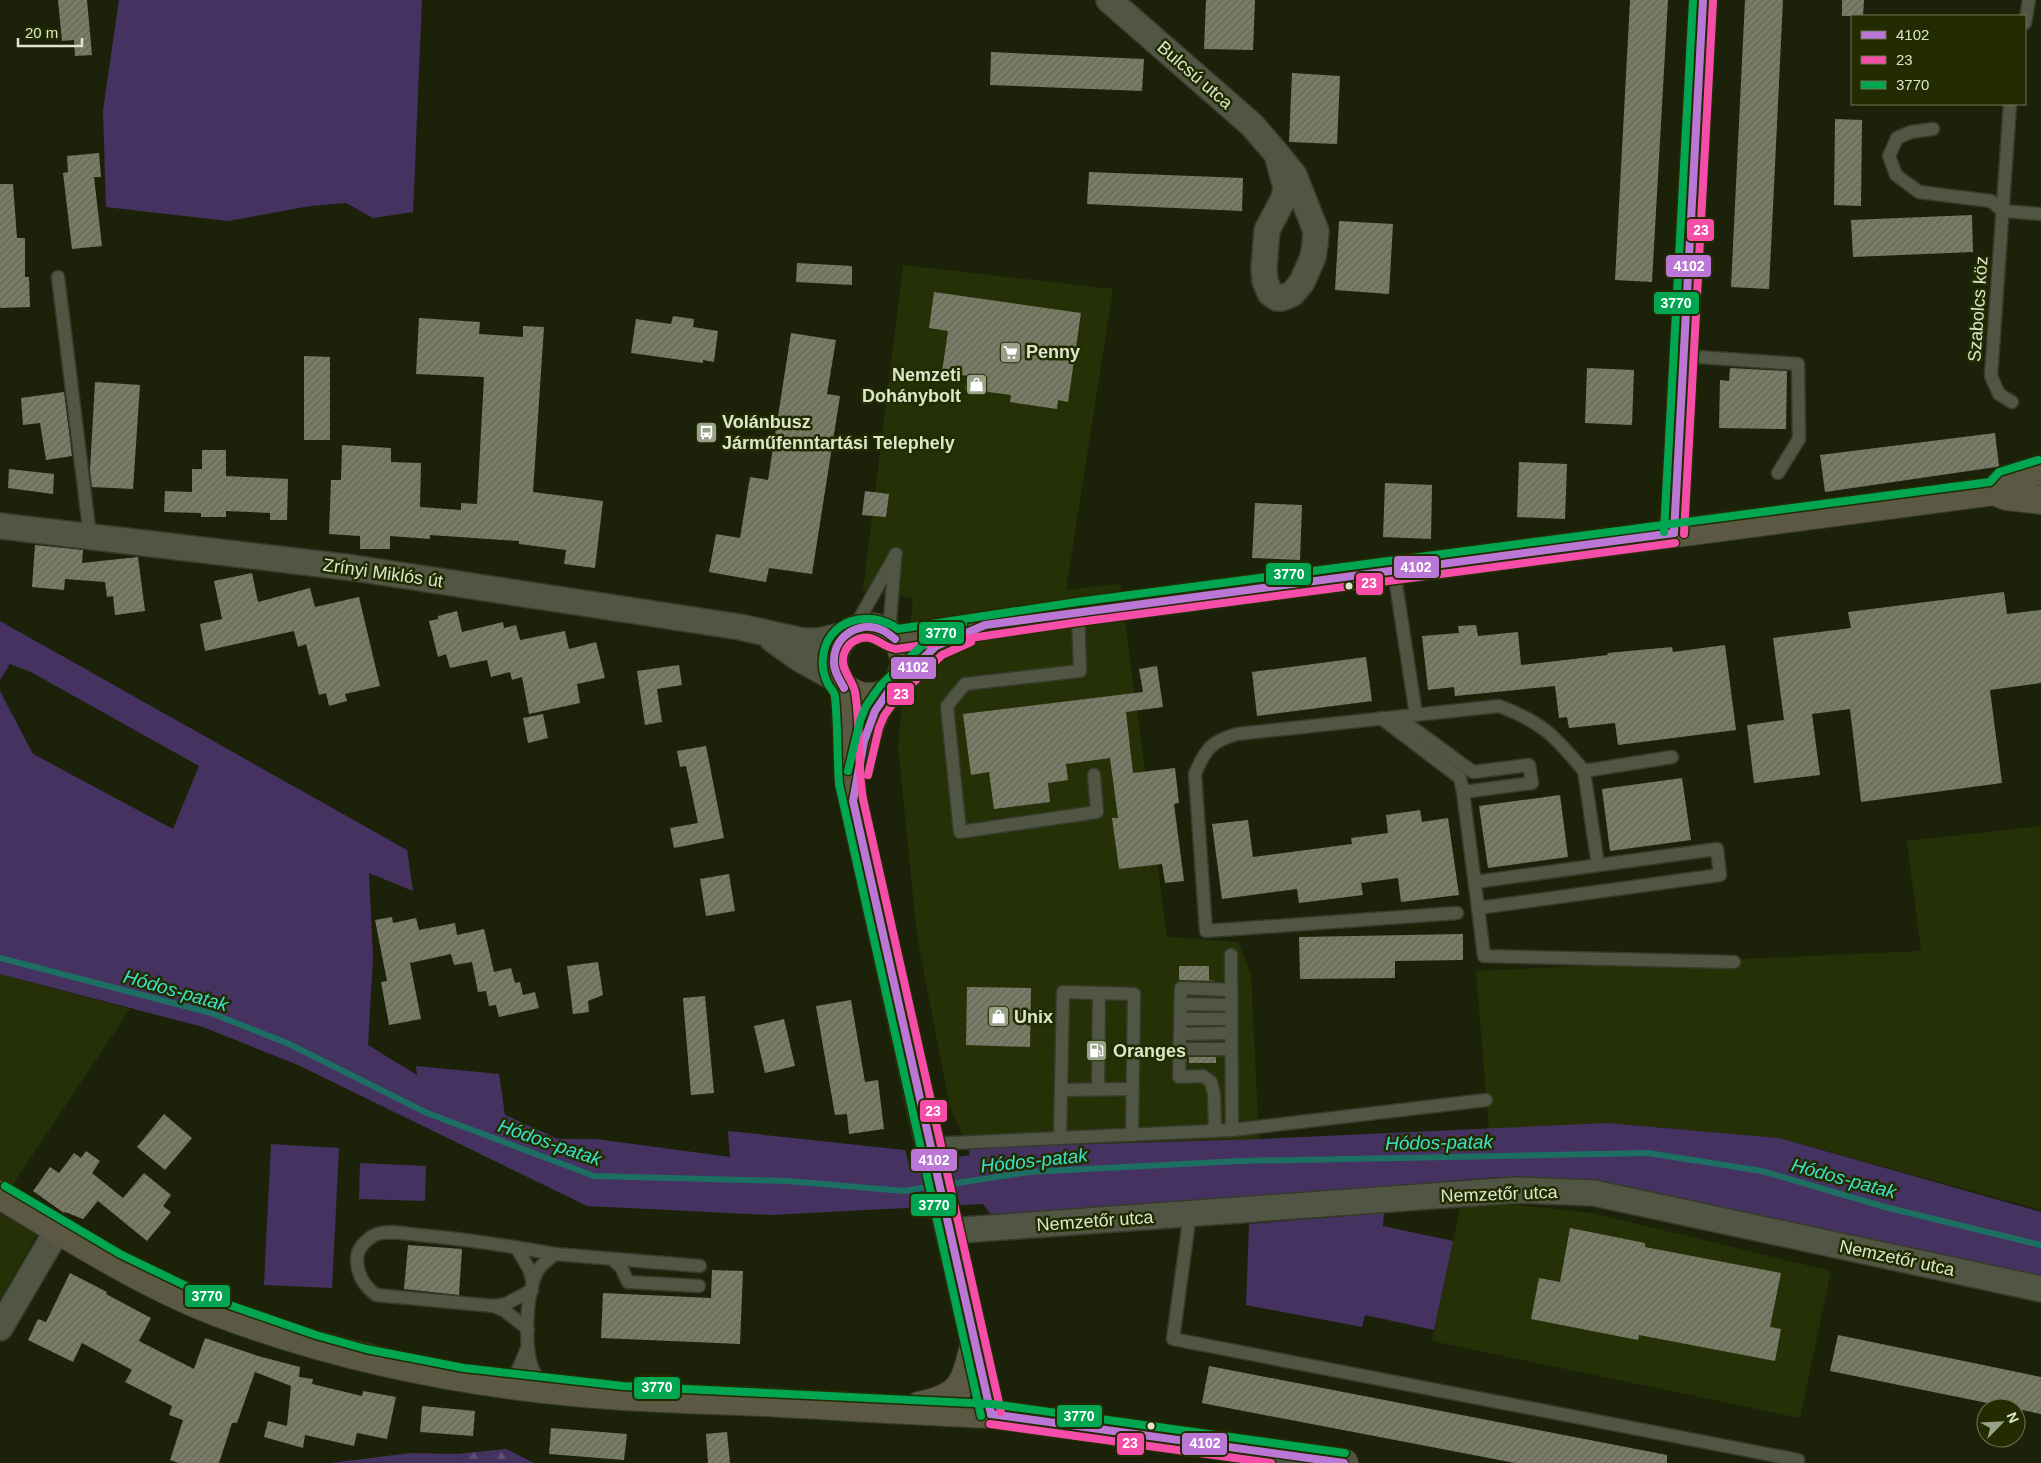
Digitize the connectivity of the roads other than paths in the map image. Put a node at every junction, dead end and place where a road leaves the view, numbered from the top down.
1 (1109, 0) edge
2 (1703, 0) edge
3 (2029, 0) edge
4 (2026, 17) edge
5 (2010, 105) edge
6 (1933, 129) dead end
7 (1277, 154) junction
8 (2003, 211) junction
9 (2041, 214) edge
10 (58, 277) dead end
11 (1685, 356) junction
12 (2012, 402) dead end
13 (2041, 470) edge
14 (1778, 473) dead end
15 (1994, 491) junction
16 (2041, 500) edge
17 (0, 526) edge
18 (1674, 533) junction
19 (90, 536) junction
20 (1394, 571) junction
21 (1078, 612) junction
22 (985, 625) junction
23 (849, 632) junction
24 (764, 633) junction
25 (892, 636) junction
26 (841, 684) junction
27 (894, 686) junction
28 (1416, 714) junction
29 (1398, 717) junction
30 (1381, 718) junction
31 (1672, 756) dead end
32 (1584, 771) junction
33 (1094, 775) dead end
34 (1463, 792) junction
35 (853, 801) junction
36 (1598, 865) junction
37 (1475, 882) junction
38 (1478, 908) junction
39 (1457, 914) dead end
40 (1231, 954) dead end
41 (1734, 962) dead end
42 (1231, 990) junction
43 (1099, 993) junction
44 (1180, 1004) junction
45 (1231, 1006) junction
46 (1180, 1019) junction
47 (1231, 1019) junction
48 (1231, 1033) junction
49 (1180, 1034) junction
50 (1179, 1049) junction
51 (1231, 1049) junction
52 (1098, 1089) junction
53 (1132, 1089) junction
54 (1061, 1090) junction
55 (1486, 1100) dead end
56 (1232, 1130) junction
57 (1215, 1131) junction
58 (1132, 1135) junction
59 (1060, 1138) junction
60 (930, 1150) junction
61 (0, 1195) edge
62 (946, 1223) junction
63 (1188, 1228) dead end
64 (58, 1229) junction
65 (516, 1247) junction
66 (555, 1254) junction
67 (612, 1259) junction
68 (700, 1266) dead end
69 (699, 1286) dead end
70 (532, 1287) junction
71 (2041, 1289) edge
72 (494, 1306) junction
73 (0, 1328) edge
74 (528, 1329) junction
75 (975, 1345) junction
76 (528, 1346) junction
77 (506, 1384) junction
78 (544, 1388) junction
79 (903, 1409) junction
80 (991, 1414) junction
81 (1798, 1460) dead end
82 (1344, 1463) edge

1 - 7 street, Bulcsú utca
2 - 11 street
3 - 4 lane
5 - 8 lane, Szabolcs köz
6 - 8 lane
7 - 7 street, Bulcsú utca
8 - 9 lane
8 - 12 lane, Szabolcs köz
10 - 19 lane
11 - 14 lane
11 - 18 street
13 - 15 main road
15 - 16 main road
15 - 18 main road
17 - 19 street, Zrínyi Miklós út
18 - 20 main road
19 - 24 street, Zrínyi Miklós út
20 - 21 main road
20 - 28 lane
21 - 22 main road
21 - 33 lane
22 - 25 main road
22 - 27 main road
23 - 24 street, Zrínyi Miklós út
23 - 25 main road
23 - 25 lane
23 - 26 main road
24 - 26 street, Zrínyi Miklós út
25 - 27 main road
26 - 27 main road
26 - 35 main road
27 - 35 main road
28 - 29 lane
28 - 32 lane
29 - 30 lane
29 - 34 lane
30 - 34 lane
30 - 39 lane
31 - 32 lane
32 - 36 lane
34 - 37 lane
35 - 60 main road
36 - 37 lane
36 - 38 lane
37 - 38 lane
38 - 41 lane
40 - 42 lane
42 - 44 lane
42 - 45 lane
43 - 52 lane
43 - 53 lane
43 - 54 lane
44 - 45 lane
44 - 46 lane
45 - 47 lane
46 - 47 lane
46 - 49 lane
47 - 48 lane
48 - 49 lane
48 - 51 lane
49 - 50 lane
50 - 51 lane
50 - 57 lane
51 - 56 lane
52 - 53 lane
52 - 54 lane
53 - 58 lane
54 - 59 lane
55 - 56 lane
56 - 57 lane
57 - 58 lane
58 - 59 lane
59 - 60 lane
60 - 62 main road
61 - 64 main road
62 - 71 street, Nemzetőr utca
62 - 75 main road
63 - 81 lane
64 - 73 street
64 - 77 main road
65 - 66 lane
65 - 70 lane
65 - 72 lane
66 - 67 lane
66 - 70 lane
67 - 68 lane
67 - 69 lane
70 - 72 lane
70 - 74 lane
72 - 74 lane
74 - 76 lane
75 - 79 main road
75 - 80 main road
76 - 77 lane
76 - 78 lane
77 - 78 main road
78 - 79 main road
79 - 80 main road
80 - 82 street

